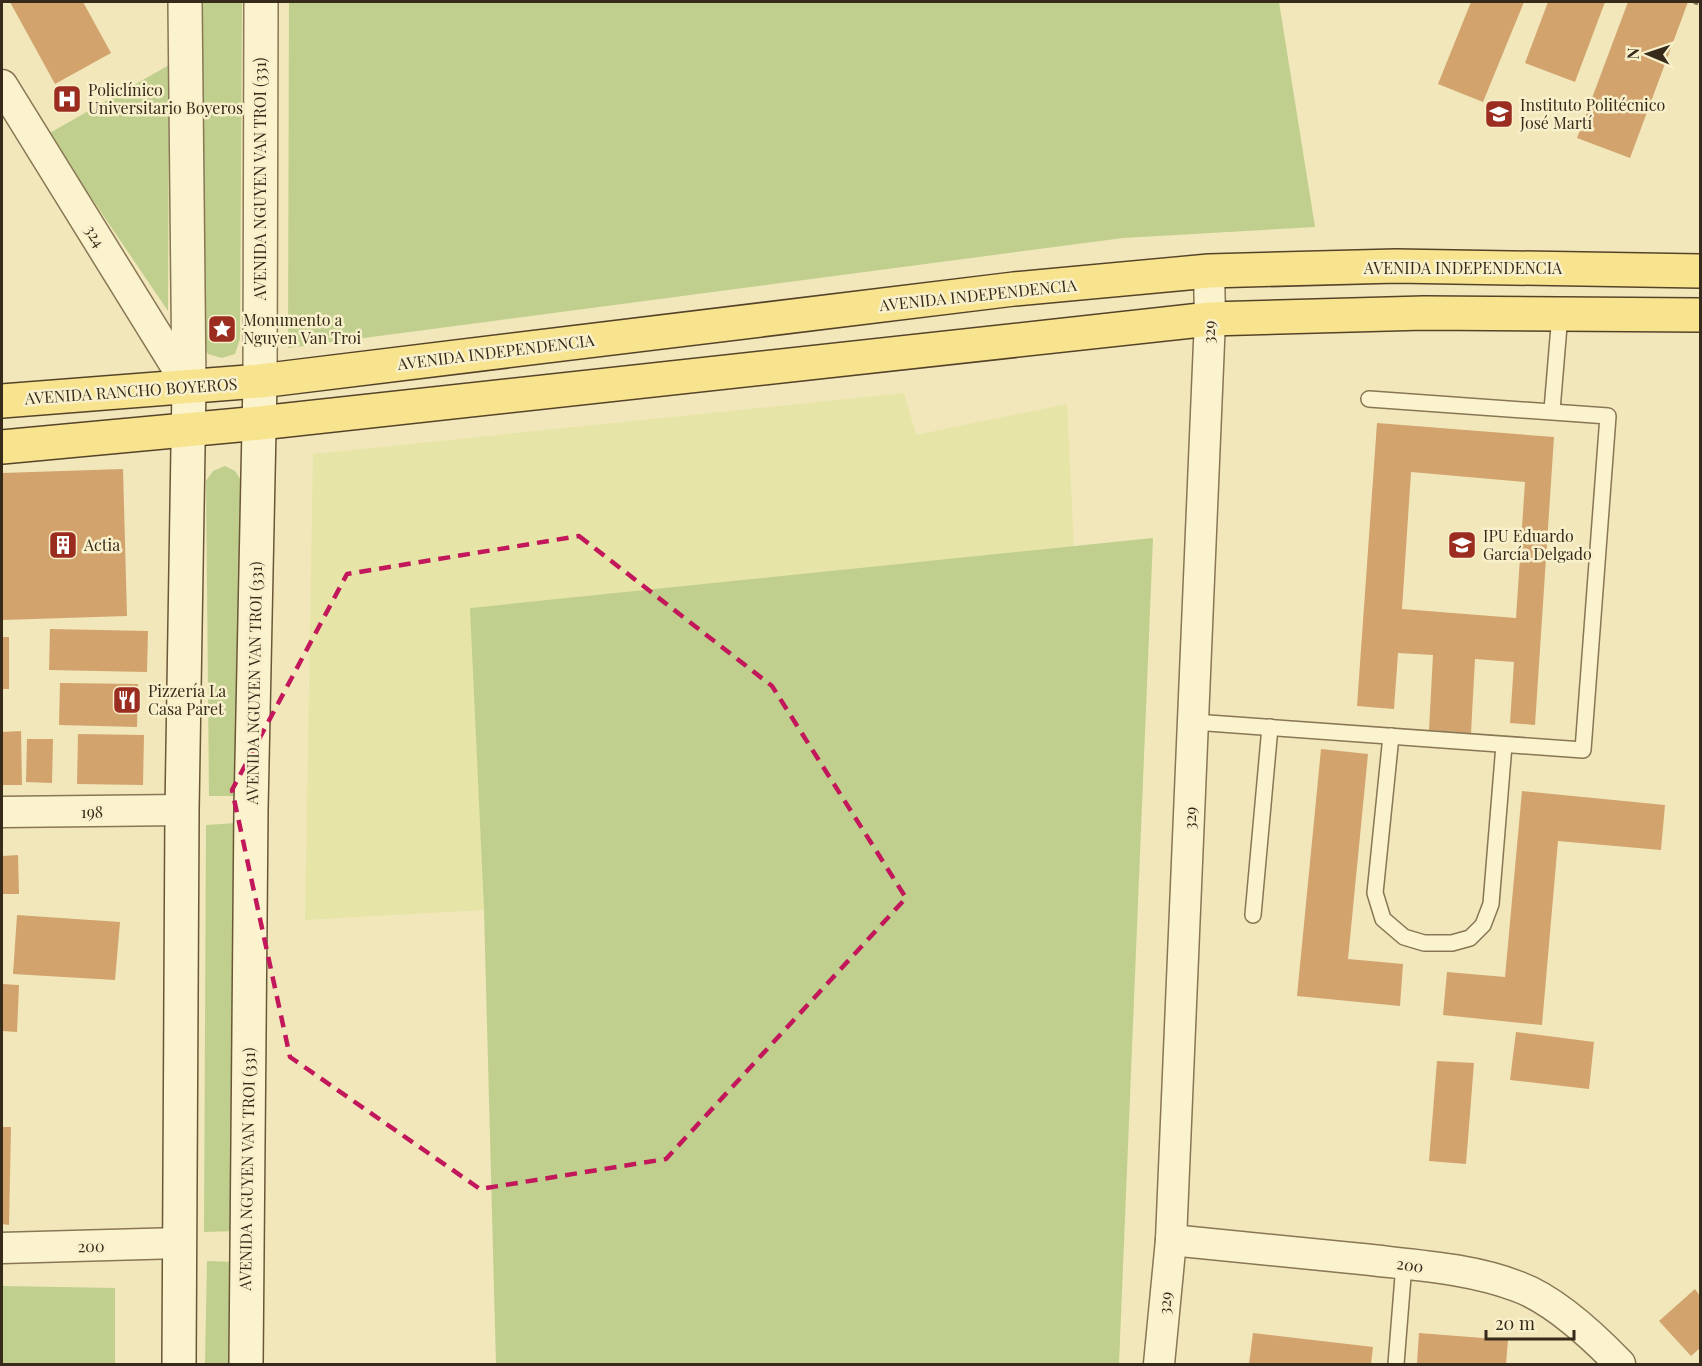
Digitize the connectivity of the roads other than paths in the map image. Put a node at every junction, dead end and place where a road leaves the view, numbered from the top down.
1 (185, 2) edge
2 (261, 2) edge
3 (2, 85) edge
4 (1209, 271) junction
5 (1701, 271) edge
6 (1560, 314) junction
7 (1701, 315) edge
8 (1210, 319) junction
9 (260, 381) junction
10 (189, 387) junction
11 (1369, 399) dead end
12 (2, 401) edge
13 (1552, 410) junction
14 (260, 423) junction
15 (189, 430) junction
16 (2, 447) edge
17 (1194, 722) junction
18 (1270, 727) junction
19 (1391, 736) junction
20 (1504, 745) junction
21 (182, 810) junction
22 (2, 812) edge
23 (1253, 915) dead end
24 (1171, 1240) junction
25 (180, 1244) junction
26 (2, 1248) edge
27 (1404, 1264) junction
28 (179, 1365) edge
29 (246, 1365) edge
30 (1160, 1365) edge
31 (1396, 1365) edge
32 (1620, 1365) edge

1 - 10 main road
2 - 9 main road, AVENIDA NGUYEN VAN TROI (331)
3 - 10 street, 324
4 - 5 main road, AVENIDA INDEPENDENCIA
4 - 8 street, 329
4 - 9 main road, AVENIDA INDEPENDENCIA
6 - 7 main road
6 - 8 main road
6 - 13 lane
8 - 14 main road
8 - 17 street, 329
9 - 10 main road, AVENIDA RANCHO BOYEROS
9 - 14 main road, AVENIDA NGUYEN VAN TROI (331)
10 - 12 main road, AVENIDA RANCHO BOYEROS
10 - 15 main road
11 - 13 lane
13 - 20 lane
14 - 15 main road
14 - 29 main road, AVENIDA NGUYEN VAN TROI (331)
15 - 16 main road
15 - 21 main road
17 - 18 lane
17 - 24 street, 329
18 - 19 lane
18 - 23 lane
19 - 20 lane
19 - 20 lane
21 - 22 street, 198
21 - 25 main road
24 - 27 street, 200
24 - 30 street, 329
25 - 26 street, 200
25 - 28 main road
27 - 31 lane
27 - 32 street, 200

